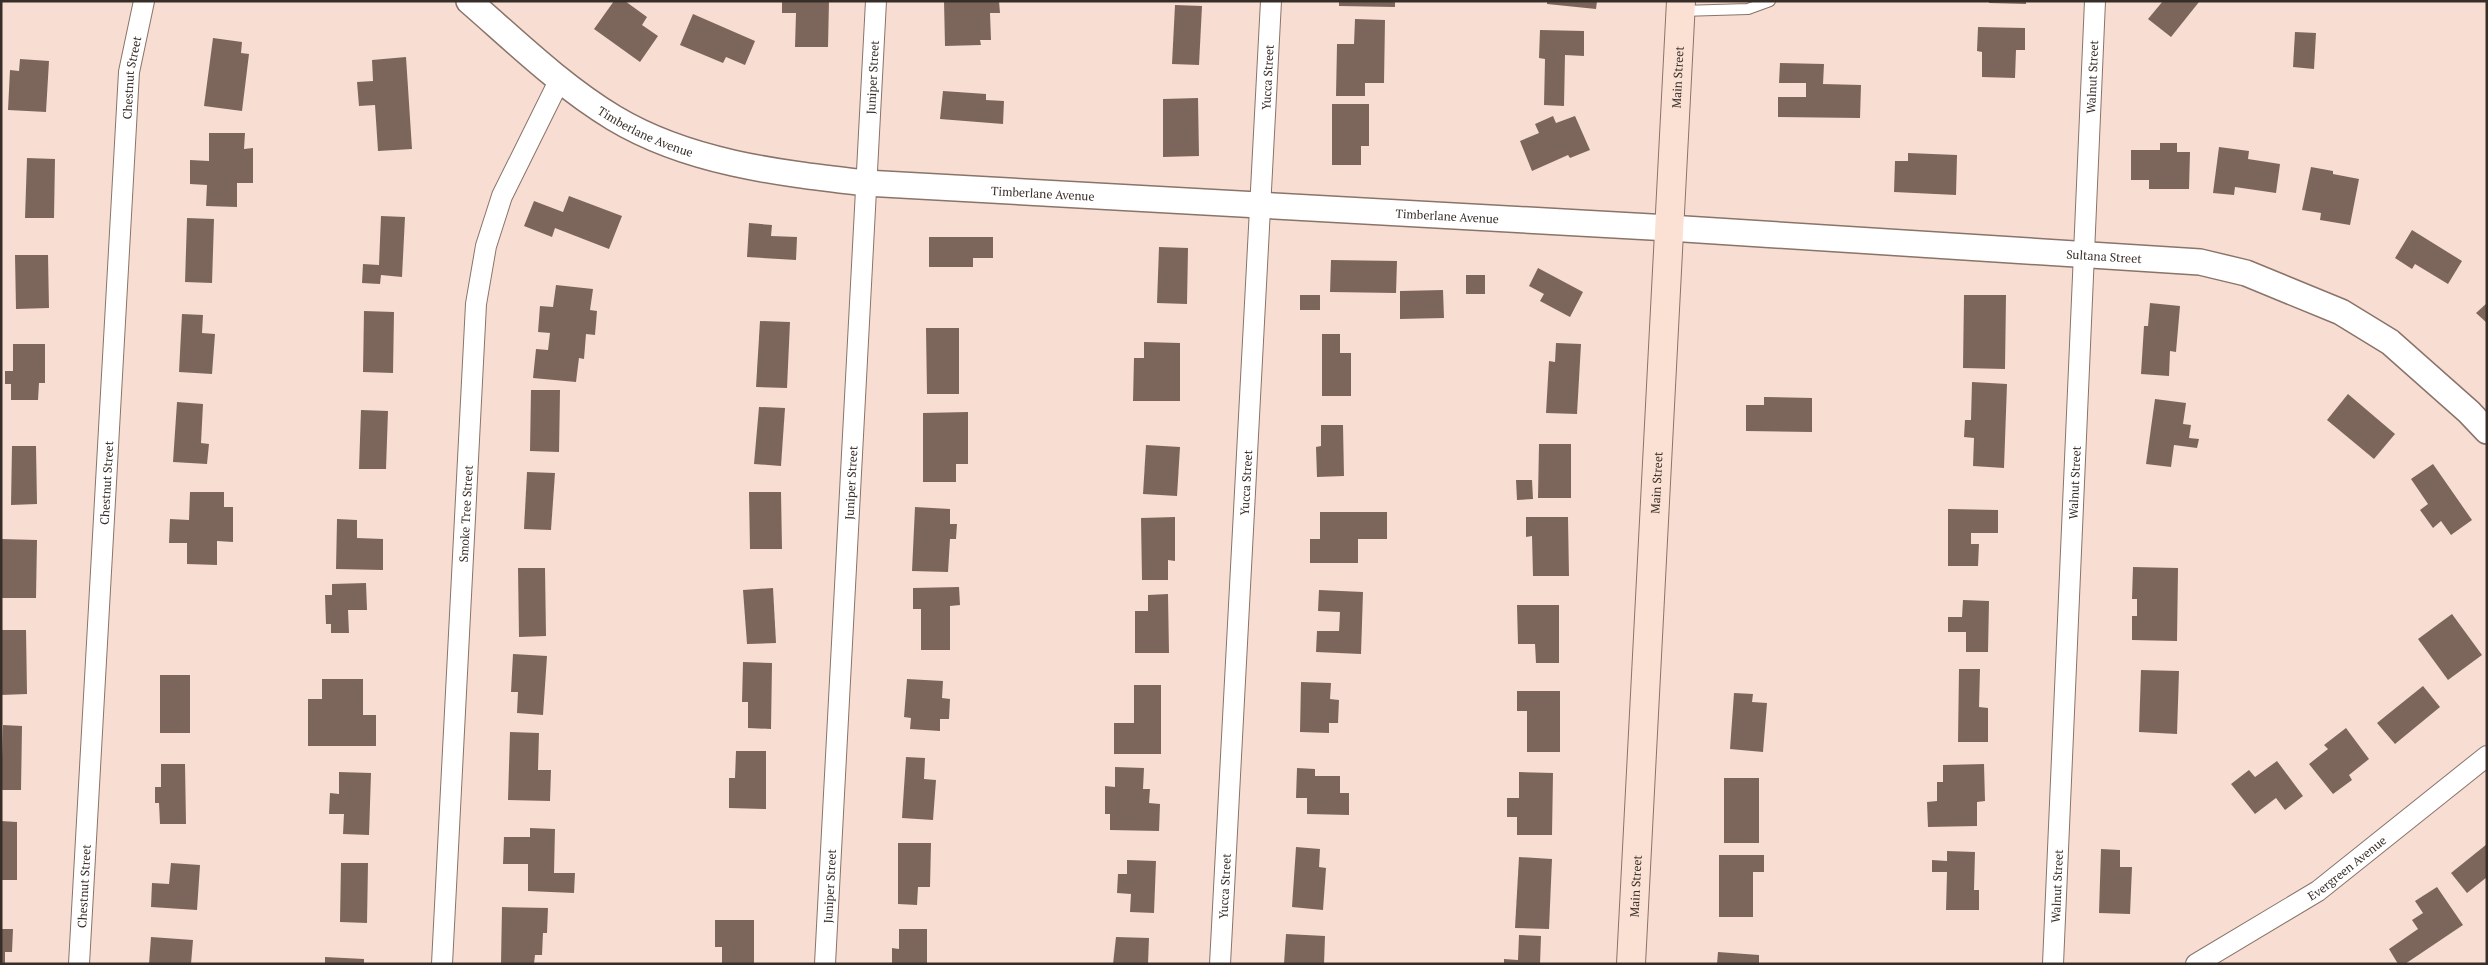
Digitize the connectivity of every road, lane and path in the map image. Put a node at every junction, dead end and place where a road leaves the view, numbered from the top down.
1 (144, 1) edge
2 (469, 1) edge
3 (876, 1) edge
4 (1272, 1) edge
5 (1770, 1) edge
6 (2095, 1) edge
7 (1680, 6) edge
8 (560, 79) junction
9 (865, 182) junction
10 (1260, 206) junction
11 (1669, 228) junction
12 (2083, 254) junction
13 (2487, 431) edge
14 (2487, 756) edge
15 (79, 964) edge
16 (442, 964) edge
17 (825, 964) edge
18 (1220, 964) edge
19 (1631, 964) edge
20 (2052, 964) edge
21 (2196, 964) edge

1 - 15 street, Chestnut Street
2 - 8 street, Timberlane Avenue
3 - 9 street, Juniper Street
4 - 10 street, Yucca Street
5 - 7 lane
6 - 12 street, Walnut Street
7 - 11 main road, Main Street
8 - 9 street, Timberlane Avenue
8 - 16 street, Smoke Tree Street
9 - 10 street, Timberlane Avenue
9 - 17 street, Juniper Street
10 - 11 street, Timberlane Avenue
10 - 18 street, Yucca Street
11 - 12 street, Sultana Street
11 - 19 main road, Main Street
12 - 13 street, Sultana Street
12 - 20 street, Walnut Street
14 - 21 street, Evergreen Avenue

